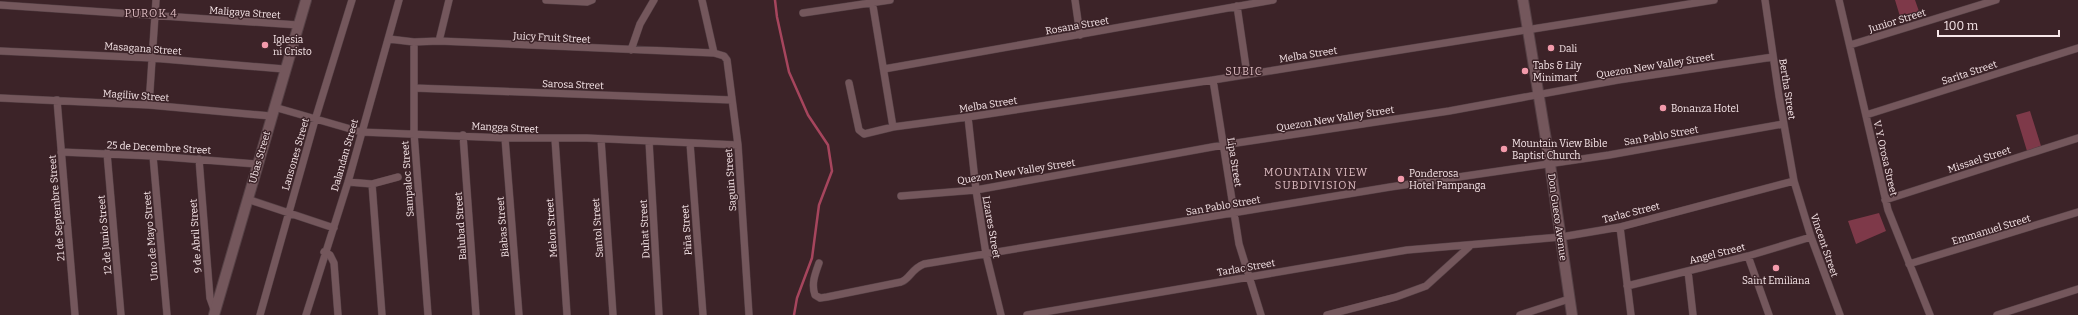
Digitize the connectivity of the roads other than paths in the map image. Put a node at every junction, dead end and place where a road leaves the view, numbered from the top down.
1 (156, 0) edge
2 (306, 0) edge
3 (352, 0) edge
4 (400, 0) edge
5 (449, 0) edge
6 (547, 0) edge
7 (592, 0) edge
8 (654, 0) edge
9 (702, 0) edge
10 (890, 0) edge
11 (1075, 0) edge
12 (1273, 0) edge
13 (1523, 0) edge
14 (1714, 0) edge
15 (1765, 0) edge
16 (1840, 0) edge
17 (1996, 0) edge
18 (872, 1) edge
19 (0, 5) edge
20 (1237, 6) junction
21 (0, 11) edge
22 (803, 13) dead end
23 (154, 16) junction
24 (298, 25) junction
25 (1528, 29) junction
26 (1080, 35) junction
27 (389, 39) junction
28 (439, 41) junction
29 (414, 42) junction
30 (1850, 45) junction
31 (2078, 48) edge
32 (631, 50) junction
33 (0, 51) edge
34 (714, 53) junction
35 (1773, 57) junction
36 (152, 58) junction
37 (284, 69) junction
38 (884, 69) junction
39 (1247, 74) junction
40 (1213, 80) junction
41 (849, 83) dead end
42 (414, 88) junction
43 (1539, 95) junction
44 (0, 98) edge
45 (57, 100) junction
46 (732, 100) junction
47 (149, 105) junction
48 (273, 112) junction
49 (1866, 115) junction
50 (968, 117) junction
51 (315, 120) junction
52 (1783, 124) junction
53 (893, 127) junction
54 (361, 132) junction
55 (414, 133) junction
56 (463, 135) junction
57 (505, 138) junction
58 (2078, 138) edge
59 (555, 139) junction
60 (601, 139) junction
61 (649, 141) junction
62 (690, 143) junction
63 (738, 145) junction
64 (1223, 145) junction
65 (61, 152) junction
66 (107, 153) junction
67 (153, 156) junction
68 (199, 158) junction
69 (257, 164) junction
70 (1550, 164) junction
71 (398, 177) dead end
72 (1794, 181) junction
73 (348, 182) junction
74 (372, 184) junction
75 (976, 190) junction
76 (901, 196) dead end
77 (248, 199) junction
78 (1886, 200) junction
79 (289, 212) junction
80 (2078, 212) edge
81 (1233, 214) junction
82 (1620, 227) junction
83 (334, 228) junction
84 (1561, 237) junction
85 (1811, 237) junction
86 (1470, 246) junction
87 (324, 252) junction
88 (986, 254) junction
89 (1748, 256) junction
90 (819, 263) dead end
91 (1909, 264) junction
92 (1688, 270) junction
93 (1248, 276) junction
94 (1627, 286) junction
95 (2078, 290) edge
96 (1569, 299) junction
97 (215, 313) edge
98 (75, 315) edge
99 (121, 315) edge
100 (167, 315) edge
101 (260, 315) edge
102 (306, 315) edge
103 (338, 315) edge
104 (382, 315) edge
105 (428, 315) edge
106 (476, 315) edge
107 (519, 315) edge
108 (567, 315) edge
109 (613, 315) edge
110 (659, 315) edge
111 (703, 315) edge
112 (749, 315) edge
113 (1001, 315) edge
114 (1027, 315) edge
115 (1261, 315) edge
116 (1327, 315) edge
117 (1520, 315) edge
118 (1572, 315) edge
119 (1631, 315) edge
120 (1693, 315) edge
121 (1769, 315) edge
122 (1840, 315) edge
123 (1930, 315) edge
124 (1997, 315) edge

1 - 23 street
2 - 24 main road, Ubas Street
3 - 51 street, Lansones Street
4 - 27 street, Dalandan Street
5 - 28 street
6 - 7 street
8 - 32 street
9 - 34 street
10 - 18 street
11 - 26 street
12 - 20 street, Rosana Street
13 - 25 main road, Don Gueco Avenue
14 - 25 street, Melba Street
15 - 35 street, Bertha Street
16 - 30 street, V. Y. Orosa Street
17 - 30 street, Junior Street
18 - 22 street
18 - 38 street
19 - 21 street
19 - 23 street, Maligaya Street
20 - 26 street, Rosana Street
20 - 39 street
23 - 24 street, Maligaya Street
23 - 36 street
24 - 37 main road, Ubas Street
25 - 39 street, Melba Street
25 - 43 main road, Don Gueco Avenue
26 - 38 street, Rosana Street
27 - 29 street, Juicy Fruit Street
27 - 54 street, Dalandan Street
28 - 29 street, Juicy Fruit Street
28 - 32 street, Juicy Fruit Street
29 - 42 street, Sampaloc Street
30 - 49 street, V. Y. Orosa Street
31 - 49 street, Sarita Street
32 - 34 street, Juicy Fruit Street
33 - 36 street, Masagana Street
34 - 46 street, Saguin Street
35 - 43 street, Quezon New Valley Street
35 - 52 street, Bertha Street
36 - 37 street, Masagana Street
36 - 47 street
37 - 48 main road, Ubas Street
38 - 53 street
39 - 40 street, Melba Street
40 - 50 street, Melba Street
40 - 64 street, Lipa Street
41 - 53 street, Melba Street
42 - 46 street, Sarosa Street
42 - 55 street, Sampaloc Street
43 - 64 street, Quezon New Valley Street
43 - 70 main road, Don Gueco Avenue
44 - 45 street, Magiliw Street
45 - 47 street, Magiliw Street
45 - 65 street, 21 de Septembre Street
46 - 63 street, Saguin Street
47 - 48 street, Magiliw Street
48 - 51 street, Mangga Street
48 - 69 main road, Ubas Street
49 - 78 street, V. Y. Orosa Street
50 - 53 street, Melba Street
50 - 75 street, Lizares Street
51 - 54 street, Mangga Street
51 - 79 street, Lansones Street
52 - 70 street, San Pablo Street
52 - 72 street, Bertha Street
54 - 55 street, Mangga Street
54 - 73 street, Dalandan Street
55 - 56 street, Mangga Street
55 - 105 street, Sampaloc Street
56 - 57 street, Mangga Street
56 - 106 street, Balubad Street
57 - 59 street, Mangga Street
57 - 107 street, Biabas Street
58 - 78 street, Missael Street
59 - 60 street, Mangga Street
59 - 108 street, Melon Street
60 - 61 street, Mangga Street
60 - 109 street, Santol Street
61 - 62 street, Mangga Street
61 - 110 street, Duhat Street
62 - 63 street, Mangga Street
62 - 111 street, Piña Street
63 - 112 street, Saguin Street
64 - 75 street, Quezon New Valley Street
64 - 81 street, Lipa Street
65 - 66 street, 25 de Decembre Street
65 - 98 street, 21 de Septembre Street
66 - 67 street, 25 de Decembre Street
66 - 99 street, 12 de Junio Street
67 - 68 street, 25 de Decembre Street
67 - 100 street, Uno de Mayo Street
68 - 69 street, 25 de Decembre Street
68 - 97 street, 9 de Abril Street
69 - 77 main road, Ubas Street
70 - 81 street, San Pablo Street
70 - 84 main road, Don Gueco Avenue
71 - 74 street
72 - 82 street, Tarlac Street
72 - 85 street, Vincent Street
73 - 74 street
73 - 83 street, Dalandan Street
74 - 104 street
75 - 76 street, Quezon New Valley Street
75 - 88 street, Lizares Street
77 - 79 street
77 - 97 main road, Ubas Street
78 - 91 street, V. Y. Orosa Street
79 - 83 street
79 - 101 street, Lansones Street
80 - 91 street, Emmanuel Street
81 - 88 street, San Pablo Street
81 - 93 street, Lipa Street
82 - 84 street, Tarlac Street
82 - 94 street
83 - 87 street, Dalandan Street
84 - 86 street, Tarlac Street
84 - 96 main road, Don Gueco Avenue
85 - 89 street, Angel Street
85 - 122 street, Vincent Street
86 - 93 street, Tarlac Street
86 - 116 street
87 - 102 street, Dalandan Street
87 - 103 street
88 - 90 street, San Pablo Street
88 - 113 street, Lizares Street
89 - 92 street, Angel Street
89 - 121 street
91 - 123 street, V. Y. Orosa Street
92 - 94 street, Angel Street
92 - 120 street
93 - 114 street, Tarlac Street
93 - 115 street, Lipa Street
94 - 119 street
95 - 124 street
96 - 117 street
96 - 118 main road, Don Gueco Avenue

